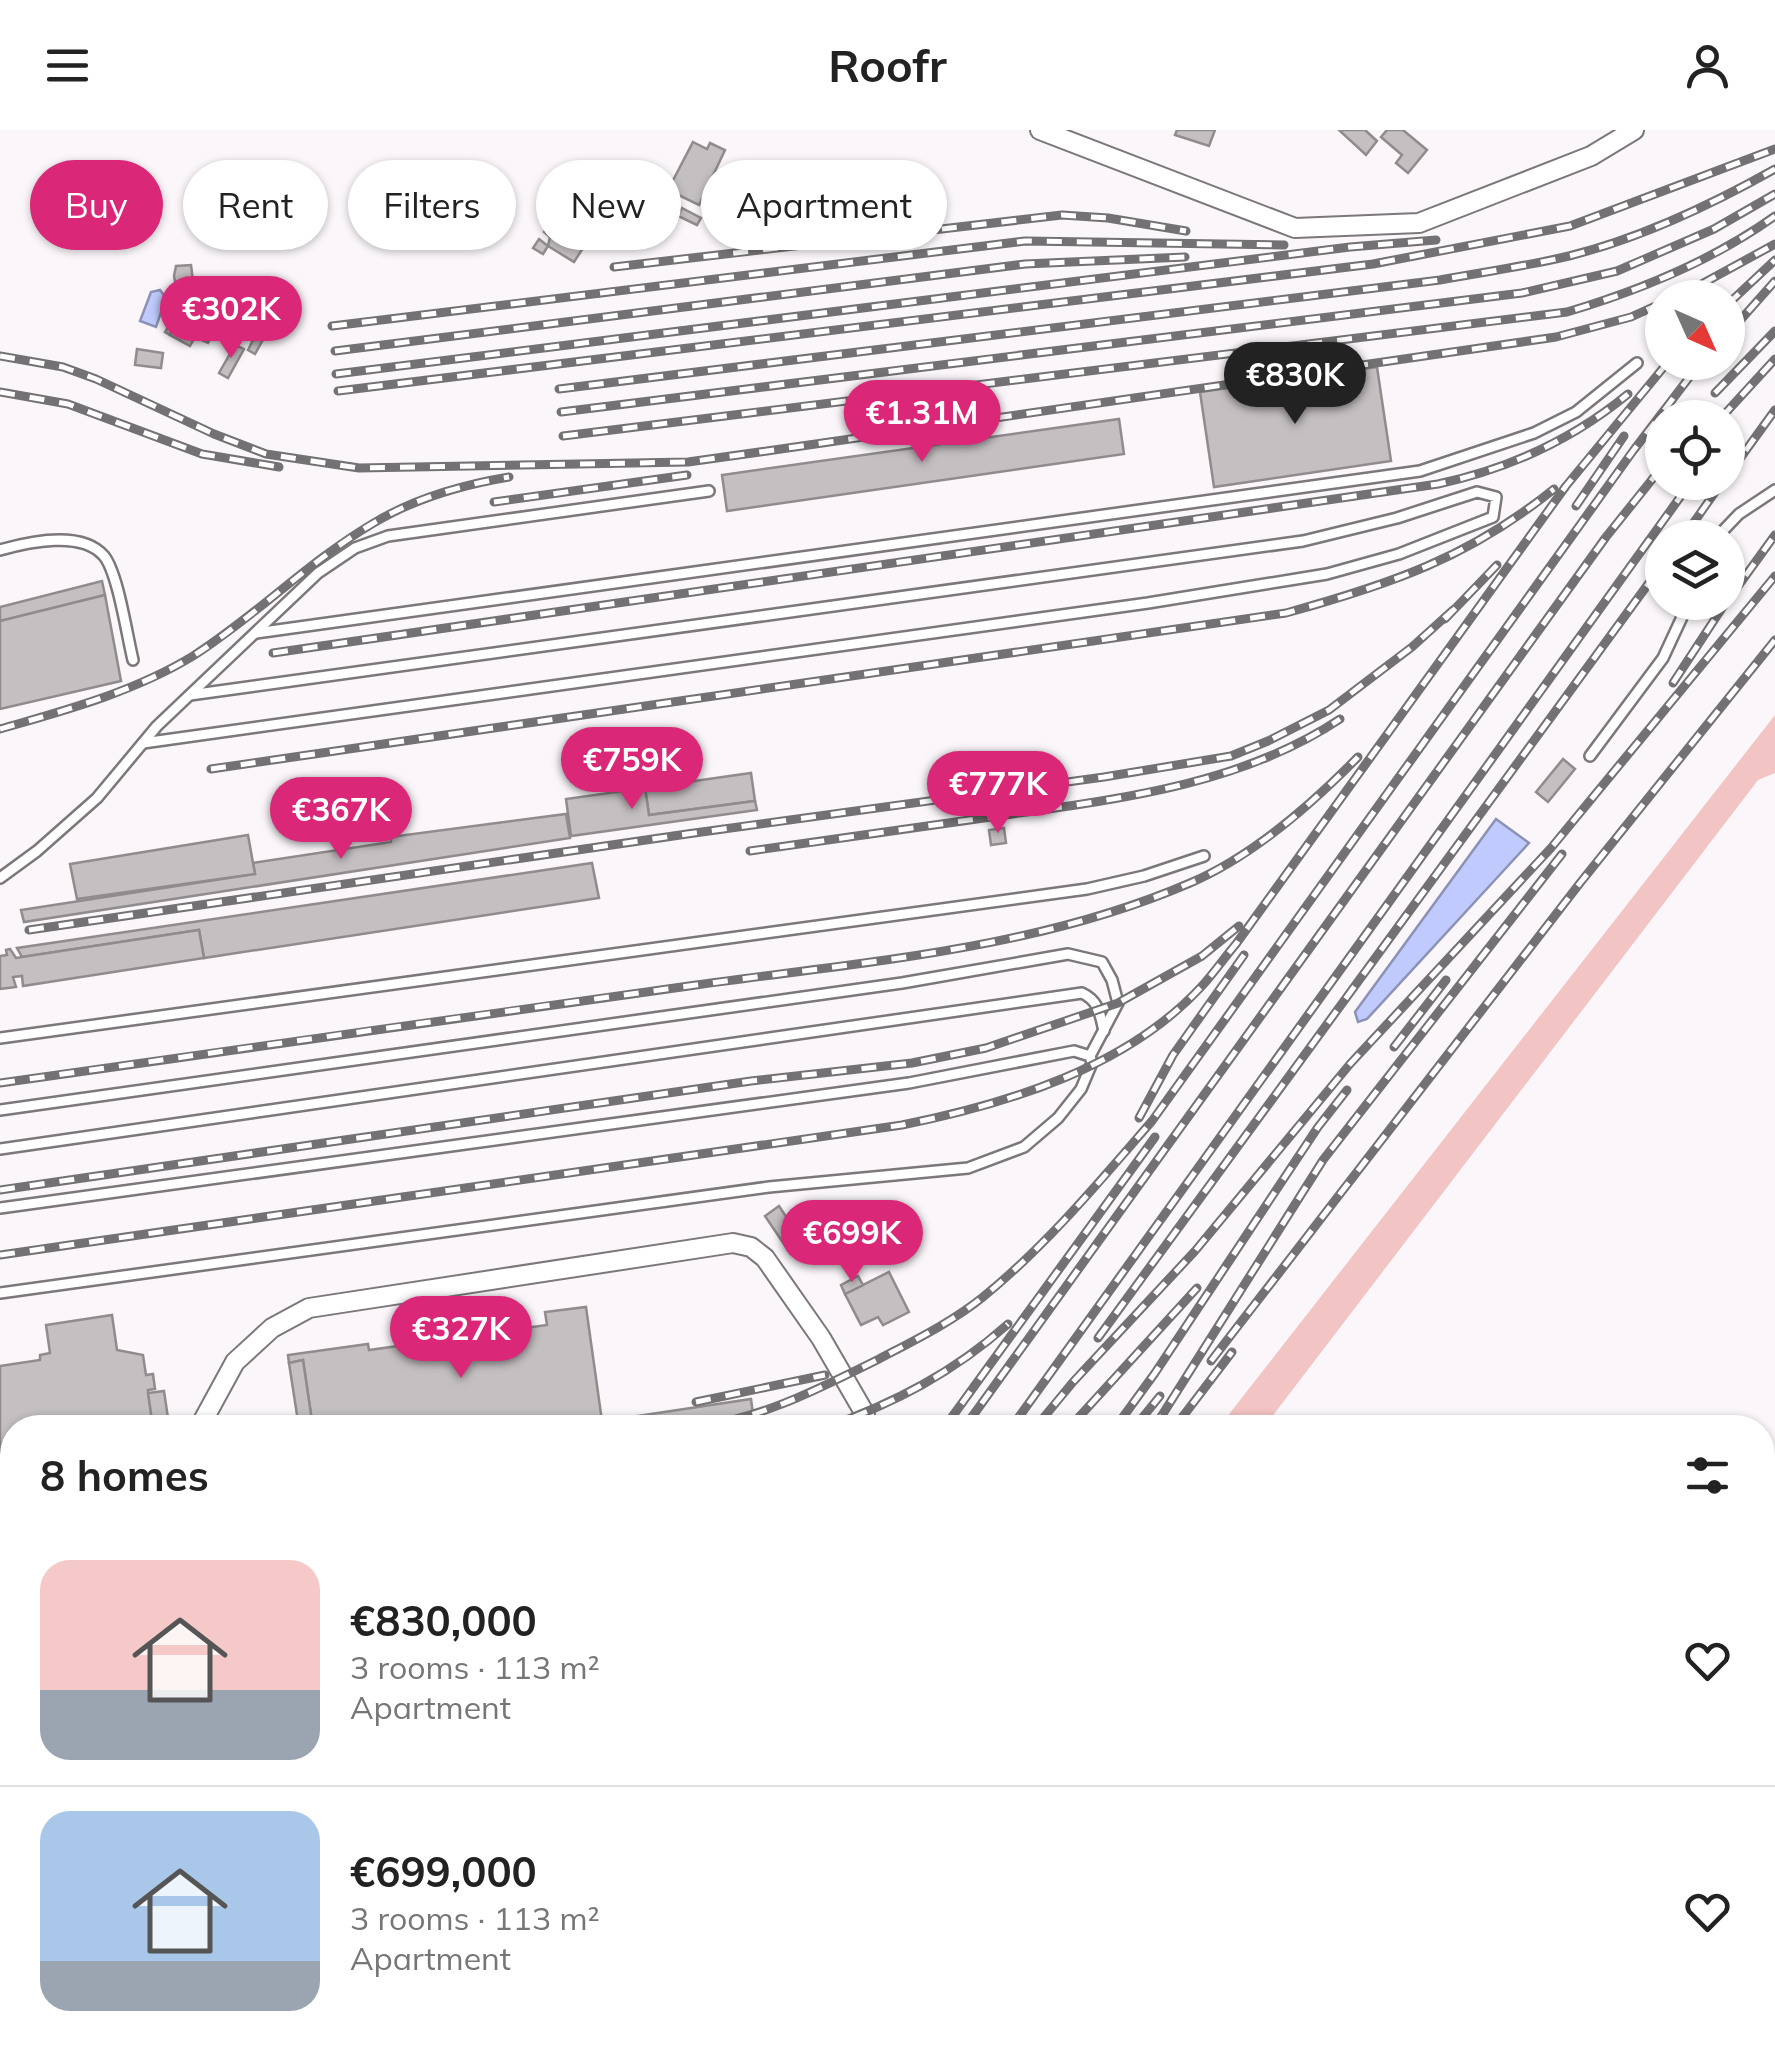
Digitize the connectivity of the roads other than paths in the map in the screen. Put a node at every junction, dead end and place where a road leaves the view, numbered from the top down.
1 (1040, 130) edge
2 (1634, 130) edge
3 (1637, 363) dead end
4 (1775, 490) edge
5 (709, 491) dead end
6 (1733, 520) edge
7 (0, 550) edge
8 (1681, 620) edge
9 (256, 633) junction
10 (133, 660) dead end
11 (190, 694) junction
12 (143, 742) junction
13 (1590, 756) dead end
14 (1204, 856) dead end
15 (0, 878) edge
16 (1104, 1030) junction
17 (0, 1038) edge
18 (1090, 1056) junction
19 (0, 1110) edge
20 (0, 1149) edge
21 (0, 1208) edge
22 (0, 1293) edge
23 (206, 1415) edge
24 (865, 1415) edge

1 - 2 street
3 - 9 lane
4 - 6 lane
5 - 9 lane
7 - 10 lane
8 - 13 lane
9 - 11 lane
11 - 12 lane
11 - 12 lane
12 - 15 lane
14 - 17 lane
16 - 18 lane
16 - 19 lane
16 - 20 lane
18 - 21 lane
18 - 22 lane
23 - 24 street

